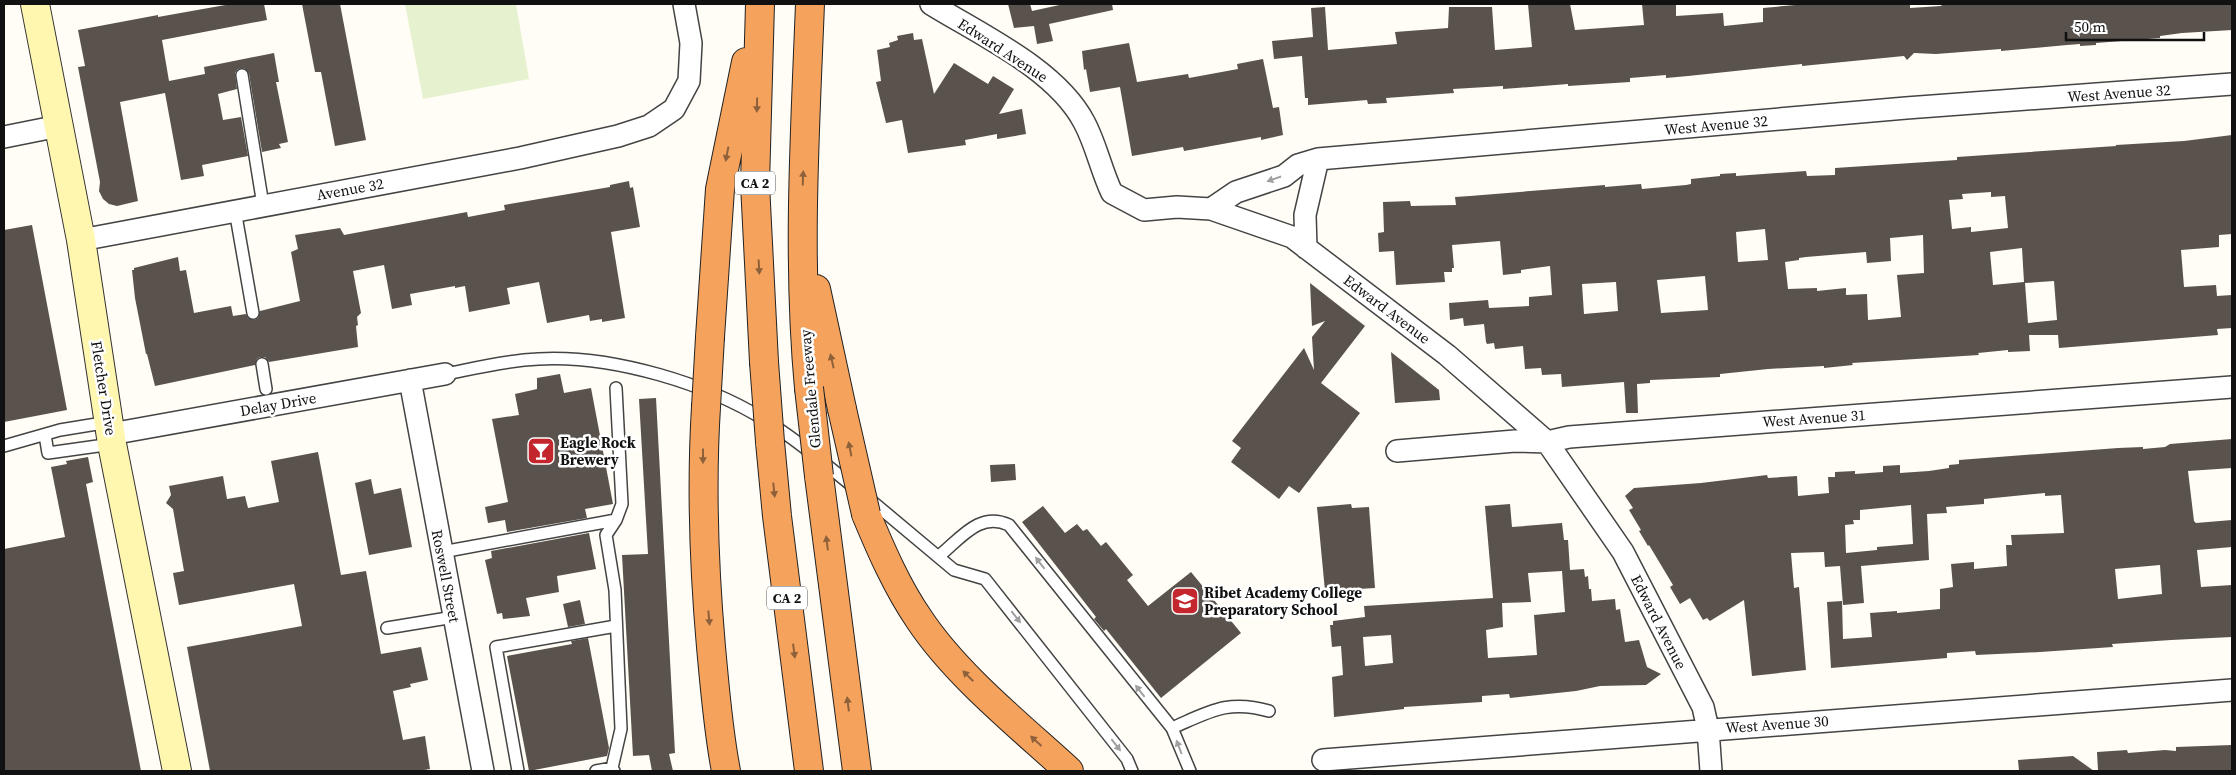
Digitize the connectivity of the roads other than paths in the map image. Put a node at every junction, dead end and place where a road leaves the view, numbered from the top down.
1 (35, 4) edge
2 (684, 4) edge
3 (759, 4) edge
4 (810, 4) edge
5 (931, 4) edge
6 (242, 75) dead end
7 (2232, 84) edge
8 (59, 126) junction
9 (4, 136) edge
10 (1318, 159) junction
11 (263, 205) junction
12 (1212, 209) junction
13 (235, 210) junction
14 (801, 227) junction
15 (81, 240) junction
16 (1306, 248) junction
17 (253, 313) dead end
18 (262, 364) dead end
19 (445, 374) joint
20 (410, 380) junction
21 (2232, 387) edge
22 (616, 388) dead end
23 (266, 389) dead end
24 (111, 433) junction
25 (45, 435) junction
26 (1547, 442) junction
27 (4, 446) edge
28 (1397, 451) dead end
29 (616, 520) junction
30 (442, 552) junction
31 (939, 556) junction
32 (454, 617) junction
33 (616, 626) junction
34 (387, 628) dead end
35 (2232, 690) edge
36 (1270, 711) dead end
37 (1172, 728) junction
38 (1708, 729) junction
39 (1323, 760) dead end
40 (855, 762) edge
41 (808, 763) edge
42 (613, 770) edge
43 (177, 771) edge
44 (482, 771) edge
45 (518, 771) edge
46 (596, 771) edge
47 (726, 771) edge
48 (1069, 771) edge
49 (1132, 771) edge
50 (1190, 771) edge
51 (1711, 771) edge

1 - 8 main road, Fletcher Drive
2 - 11 street, Avenue 32
3 -> 41 highway, CA 2, bridge
3 -> 47 highway, bridge
14 -> 4 highway, Glendale Freeway
5 - 12 street, Edward Avenue
6 - 11 lane
7 - 10 street, West Avenue 32
8 - 9 street
8 - 15 main road, Fletcher Drive
10 -> 12 street, West Avenue 32
10 - 16 street
11 - 13 street, Avenue 32
12 - 16 street, Edward Avenue
13 - 15 street, Avenue 32
13 - 17 lane
40 -> 14 highway, Glendale Freeway, bridge
48 -> 14 highway, bridge
15 - 24 main road, Fletcher Drive
16 - 26 street, Edward Avenue
18 - 23 lane
19 - 20 street, Delay Drive
19 - 31 lane
20 - 24 street, Delay Drive
20 - 30 street, Roswell Street
21 - 26 street, West Avenue 31
22 - 29 lane
24 - 25 lane
24 - 25 lane
24 - 43 main road, Fletcher Drive
25 - 27 lane
26 - 28 street, West Avenue 31
26 - 38 street, Edward Avenue
29 - 30 lane
29 - 33 lane
30 - 32 street, Roswell Street
37 -> 31 lane
31 -> 49 lane
32 - 34 lane
32 - 44 street, Roswell Street
33 - 42 lane
33 - 45 lane
35 - 38 street, West Avenue 30
36 - 37 lane
50 -> 37 lane
38 - 39 street, West Avenue 30
38 - 51 street, Edward Avenue
42 - 46 lane

